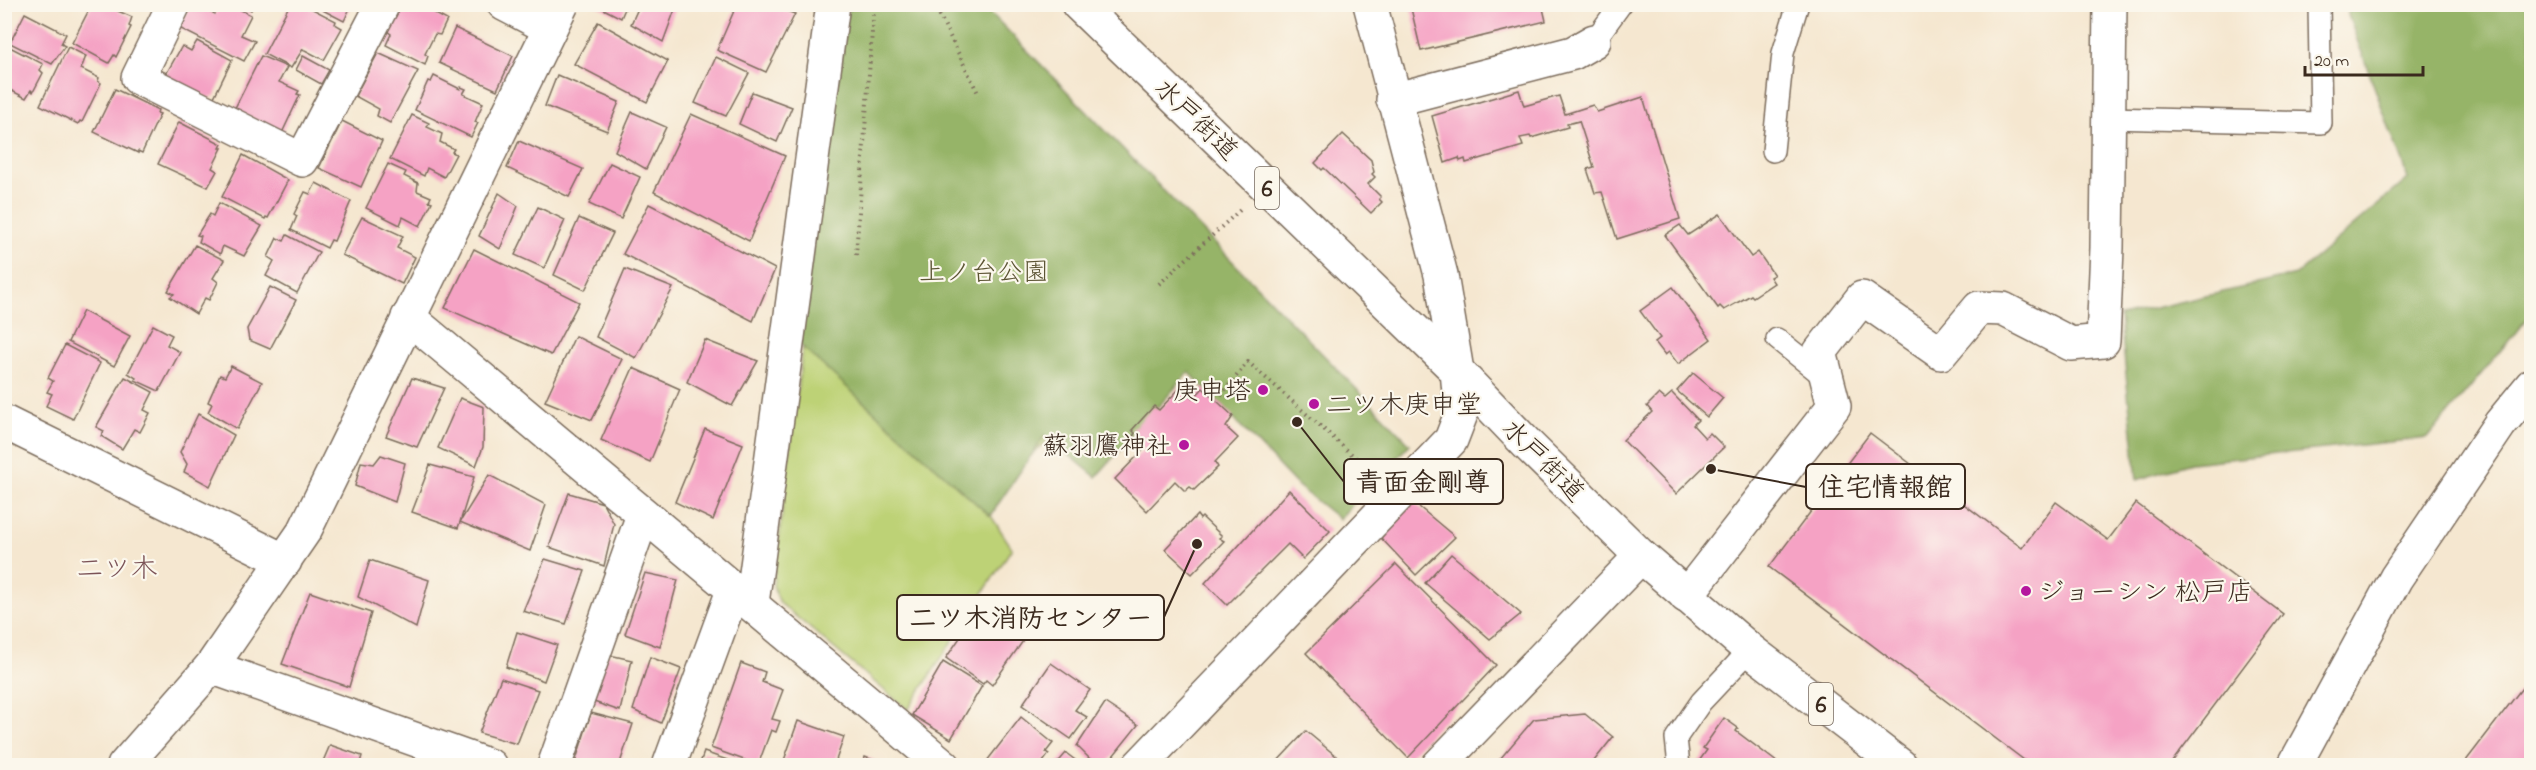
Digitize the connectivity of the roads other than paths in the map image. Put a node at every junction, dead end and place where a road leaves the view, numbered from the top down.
1 (174, 4) edge
2 (383, 4) edge
3 (504, 4) edge
4 (833, 4) edge
5 (1078, 4) edge
6 (1370, 4) edge
7 (1621, 4) edge
8 (1798, 4) edge
9 (2110, 4) edge
10 (2319, 4) edge
11 (556, 16) edge
12 (1594, 41) joint
13 (1393, 100) junction
14 (2108, 118) junction
15 (1773, 151) dead end
16 (408, 316) junction
17 (1777, 339) dead end
18 (1457, 371) junction
19 (1827, 379) junction
20 (2532, 386) edge
21 (4, 422) edge
22 (643, 515) junction
23 (1641, 556) junction
24 (285, 561) junction
25 (743, 596) junction
26 (1686, 596) junction
27 (1750, 650) junction
28 (211, 666) junction
29 (124, 765) edge
30 (489, 765) edge
31 (554, 765) edge
32 (669, 765) edge
33 (944, 765) edge
34 (1139, 765) edge
35 (1438, 765) edge
36 (1679, 765) edge
37 (1901, 765) edge
38 (2294, 765) edge

1 - 2 main road
3 - 11 main road
4 - 25 main road
5 - 18 main road, 水戸街道 / 6
6 - 13 main road
7 - 12 lane
8 - 15 lane
9 - 14 main road
10 - 14 lane
11 - 16 main road
12 - 13 main road
13 - 18 main road
14 - 19 main road
16 - 22 main road
16 - 24 main road
17 - 19 lane
18 - 23 main road, 水戸街道 / 6
18 - 34 main road
19 - 26 main road
20 - 38 main road
21 - 24 main road
22 - 25 main road
22 - 31 main road
23 - 26 main road, 水戸街道 / 6
23 - 35 main road
24 - 28 main road
25 - 32 main road
25 - 33 main road
26 - 27 main road, 水戸街道 / 6
27 - 36 lane
27 - 37 main road, 水戸街道 / 6
28 - 29 main road
28 - 30 main road

